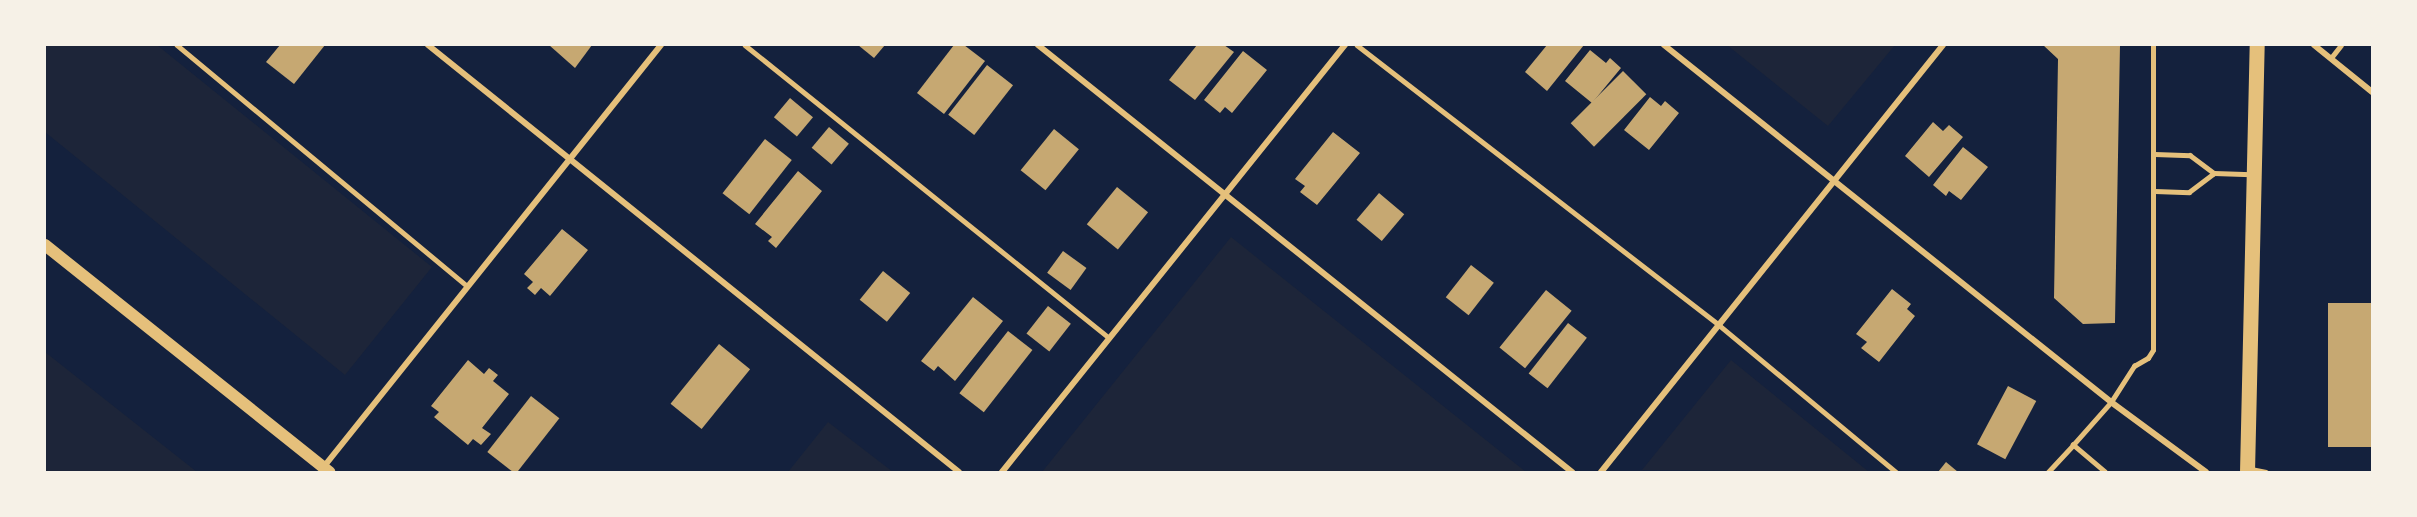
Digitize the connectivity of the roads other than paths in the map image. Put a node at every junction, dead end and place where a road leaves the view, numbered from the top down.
1 (177, 45) edge
2 (428, 45) edge
3 (661, 45) edge
4 (745, 45) edge
5 (1038, 45) edge
6 (1345, 45) edge
7 (1357, 45) edge
8 (1664, 45) edge
9 (1943, 45) edge
10 (2152, 45) edge
11 (2257, 45) edge
12 (2314, 45) edge
13 (2341, 45) edge
14 (2331, 58) junction
15 (2372, 92) edge
16 (2155, 154) junction
17 (569, 159) junction
18 (2214, 173) junction
19 (2254, 174) junction
20 (1834, 181) junction
21 (2155, 191) junction
22 (1225, 194) junction
23 (45, 245) edge
24 (467, 286) junction
25 (1719, 325) junction
26 (1109, 338) junction
27 (2111, 402) junction
28 (2073, 445) junction
29 (324, 470) edge
30 (2247, 470) edge
31 (959, 472) edge
32 (1002, 472) edge
33 (1572, 472) edge
34 (1601, 472) edge
35 (1896, 472) edge
36 (2048, 472) edge
37 (2105, 472) edge
38 (2205, 472) edge
39 (2266, 472) edge

1 - 24 lane
2 - 17 street
3 - 17 street
4 - 26 lane
5 - 22 street
6 - 22 street
7 - 25 lane
8 - 20 street
9 - 20 street
10 - 16 lane
11 - 19 main road
12 - 14 street
13 - 14 lane
14 - 15 street
16 - 18 lane
16 - 21 lane
17 - 24 street
17 - 31 street
18 - 19 lane
18 - 21 lane
19 - 30 main road
20 - 25 street
20 - 27 street
21 - 27 lane
22 - 26 street
22 - 33 street
23 - 29 main road
24 - 29 street
25 - 34 street
25 - 35 lane
26 - 32 street
27 - 28 lane
27 - 38 street
28 - 36 lane
28 - 37 lane
30 - 39 lane

